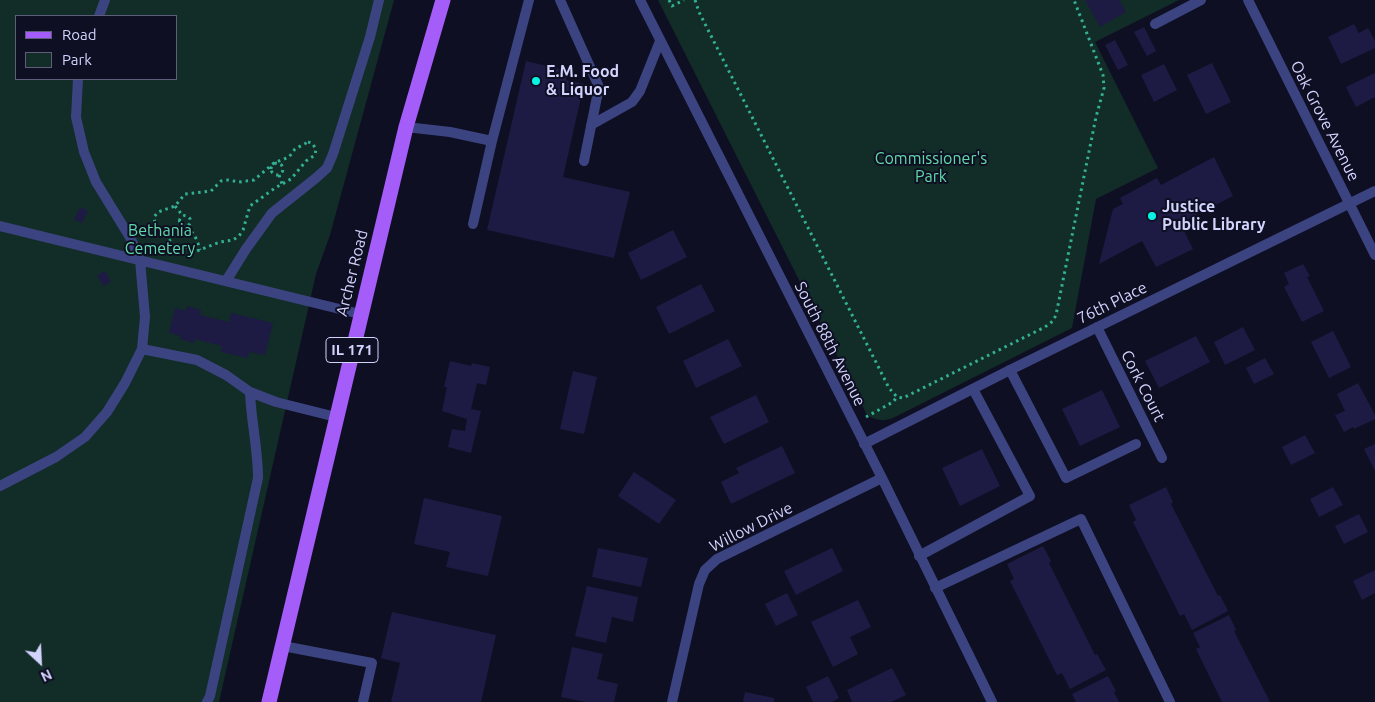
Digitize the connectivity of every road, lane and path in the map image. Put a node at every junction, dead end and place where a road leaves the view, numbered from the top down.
1 (105, 0) edge
2 (379, 0) edge
3 (443, 0) edge
4 (529, 0) edge
5 (560, 0) edge
6 (640, 0) edge
7 (669, 0) edge
8 (684, 0) edge
9 (695, 0) edge
10 (1074, 0) edge
11 (1202, 0) edge
12 (1248, 0) edge
13 (99, 15) edge
14 (1155, 24) dead end
15 (660, 42) junction
16 (78, 80) edge
17 (591, 125) junction
18 (406, 127) junction
19 (492, 141) junction
20 (584, 162) dead end
21 (274, 164) junction
22 (279, 175) junction
23 (282, 184) junction
24 (1375, 191) edge
25 (1350, 203) junction
26 (175, 206) junction
27 (183, 216) junction
28 (473, 224) dead end
29 (0, 226) edge
30 (188, 226) junction
31 (200, 250) junction
32 (1375, 255) edge
33 (140, 260) junction
34 (226, 281) junction
35 (360, 314) junction
36 (1097, 327) junction
37 (142, 349) junction
38 (1010, 370) junction
39 (973, 389) junction
40 (250, 392) junction
41 (897, 397) junction
42 (336, 417) junction
43 (854, 424) junction
44 (864, 444) junction
45 (1136, 444) dead end
46 (1162, 458) dead end
47 (882, 478) junction
48 (0, 486) edge
49 (920, 556) junction
50 (935, 588) junction
51 (283, 646) junction
52 (207, 702) edge
53 (269, 702) edge
54 (363, 702) edge
55 (672, 702) edge
56 (992, 702) edge
57 (1170, 702) edge

1 - 13 street
2 - 34 street
3 - 18 main road, Archer Road / IL 171
4 - 19 street
5 - 17 street
6 - 15 street, South 88th Avenue
7 - 8 path
9 - 41 path
10 - 41 path
11 - 14 street
12 - 25 street, Oak Grove Avenue
15 - 17 street
15 - 43 street, South 88th Avenue
16 - 33 street
17 - 20 street
18 - 19 street
18 - 35 main road, Archer Road / IL 171
19 - 28 street
21 - 22 path
21 - 22 path
21 - 23 path
21 - 26 path
22 - 23 path
23 - 31 path
24 - 25 street, 76th Place
25 - 32 street, Oak Grove Avenue
25 - 36 street, 76th Place
26 - 27 path
26 - 31 path
27 - 30 path
27 - 30 path
29 - 33 street
30 - 31 path
33 - 34 street
33 - 37 street
34 - 35 street
35 - 42 main road, Archer Road / IL 171
36 - 38 street, 76th Place
36 - 46 street, Cork Court
37 - 40 street
37 - 48 street
38 - 39 street, 76th Place
38 - 45 street
39 - 44 street, 76th Place
39 - 49 street
40 - 42 street
40 - 52 street
41 - 43 path
42 - 51 main road, Archer Road / IL 171
43 - 44 street, South 88th Avenue
44 - 47 street, South 88th Avenue
47 - 49 street, South 88th Avenue
47 - 55 street, Willow Drive
49 - 50 street, South 88th Avenue
50 - 56 street, South 88th Avenue
50 - 57 street
51 - 53 main road, Archer Road / IL 171
51 - 54 street

